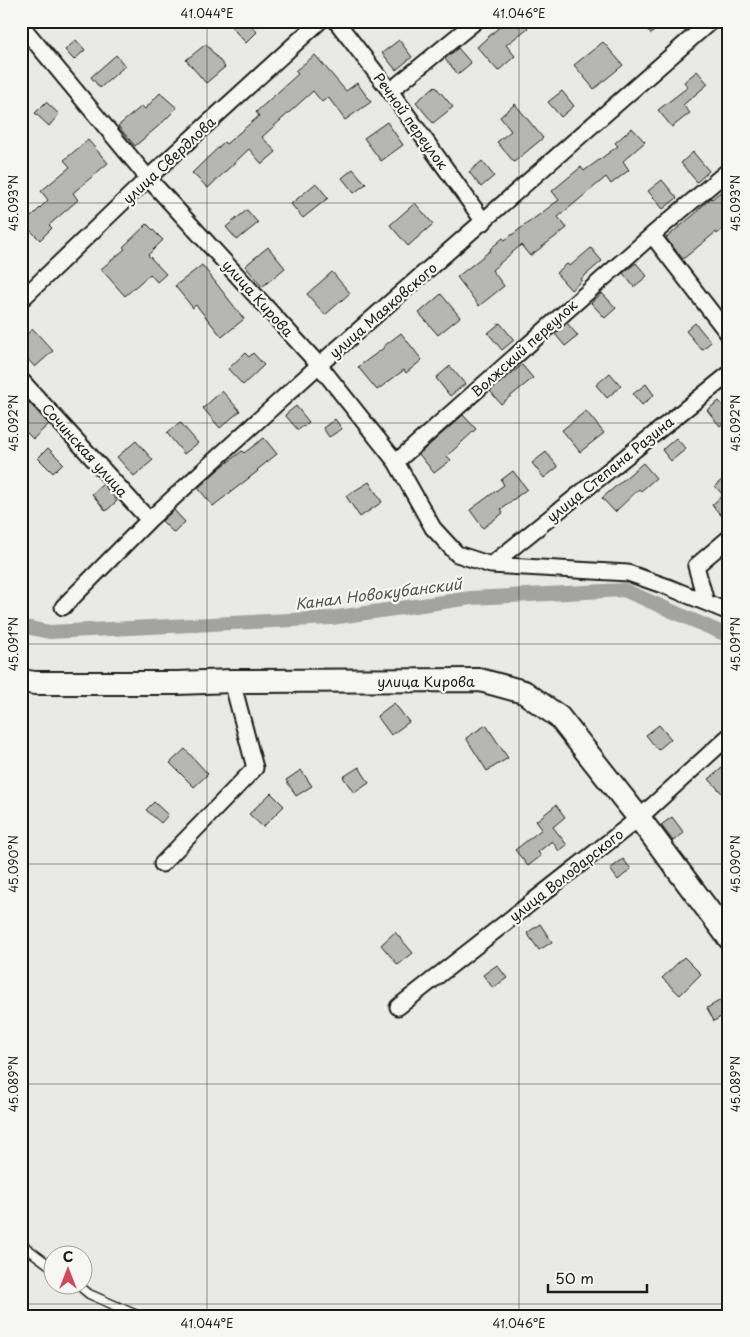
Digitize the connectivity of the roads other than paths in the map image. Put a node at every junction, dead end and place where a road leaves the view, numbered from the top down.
1 (320, 21) edge
2 (336, 21) edge
3 (476, 21) edge
4 (711, 21) edge
5 (21, 25) edge
6 (390, 91) junction
7 (729, 170) edge
8 (148, 178) junction
9 (484, 222) junction
10 (652, 235) junction
11 (21, 300) edge
12 (729, 335) edge
13 (319, 365) junction
14 (729, 374) edge
15 (21, 380) edge
16 (396, 462) junction
17 (149, 520) junction
18 (729, 538) edge
19 (491, 565) junction
20 (706, 602) junction
21 (63, 607) dead end
22 (729, 612) edge
23 (28, 682) edge
24 (232, 682) junction
25 (729, 736) edge
26 (639, 818) junction
27 (162, 864) dead end
28 (729, 938) edge
29 (398, 1008) dead end
30 (21, 1244) edge
31 (42, 1260) edge
32 (89, 1294) edge
33 (139, 1316) edge

1 - 8 street, улица Свердлова
2 - 6 street, Речной переулок
3 - 6 street
4 - 9 street, улица Маяковского
5 - 8 street, улица Кирова
6 - 9 street, Речной переулок
7 - 10 street, Волжский переулок
8 - 11 street, улица Свердлова
8 - 13 street, улица Кирова
9 - 13 street, улица Маяковского
10 - 12 street
10 - 16 street, Волжский переулок
13 - 16 street, улица Кирова
13 - 17 street, улица Маяковского
14 - 19 street, улица Степана Разина
15 - 17 street, Сочинская улица
16 - 19 street, улица Кирова
17 - 21 street, улица Маяковского
18 - 20 street
19 - 20 street, улица Кирова
20 - 22 street, улица Кирова
23 - 24 main road, улица Кирова
24 - 26 main road, улица Кирова
24 - 27 street
25 - 26 street, улица Володарского
26 - 28 main road, улица Кирова
26 - 29 street, улица Володарского
30 - 31 lane
32 - 33 lane

